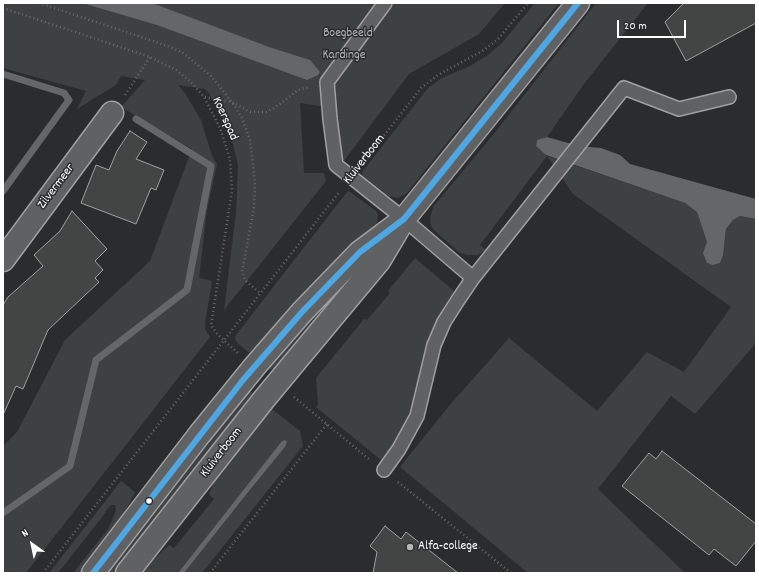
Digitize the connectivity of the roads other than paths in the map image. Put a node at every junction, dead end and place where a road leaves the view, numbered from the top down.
1 (385, 3) edge
2 (578, 3) edge
3 (729, 98) dead end
4 (112, 113) road end
5 (404, 219) junction
6 (3, 260) edge
7 (473, 278) junction
8 (384, 470) road end
9 (93, 573) edge
10 (127, 573) edge

1 - 5 lane
2 - 5 main road, Kluiverboom
3 - 7 lane
4 - 6 main road, Zilvermeer
5 - 7 lane
5 - 9 main road, Kluiverboom
5 - 10 main road, Kluiverboom
7 - 8 lane

